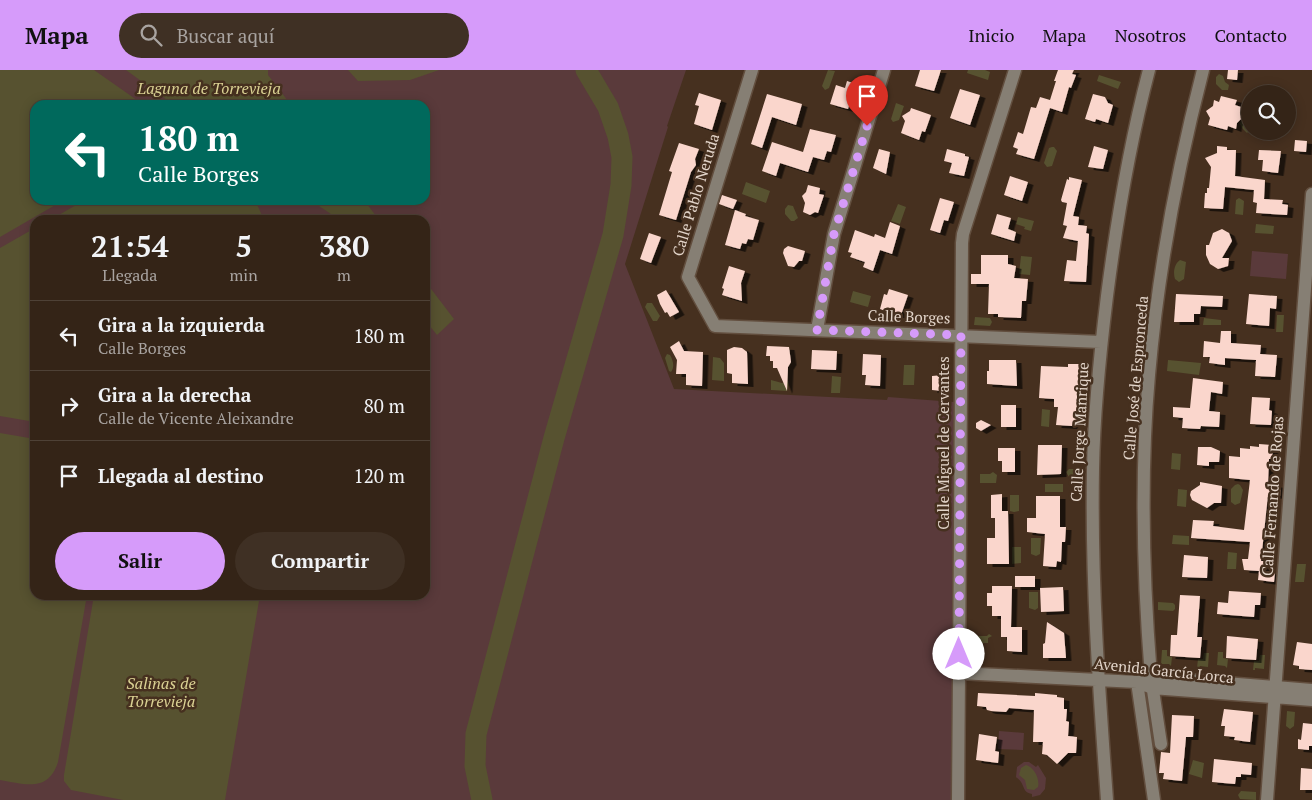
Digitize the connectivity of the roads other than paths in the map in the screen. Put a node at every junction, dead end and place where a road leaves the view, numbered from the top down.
1 (752, 70) edge
2 (884, 70) edge
3 (1015, 70) edge
4 (1149, 70) edge
5 (1203, 70) edge
6 (1312, 194) edge
7 (715, 326) joint
8 (817, 330) junction
9 (961, 335) junction
10 (1101, 342) junction
11 (959, 673) junction
12 (1098, 680) junction
13 (1137, 682) junction
14 (1151, 683) junction
15 (1312, 690) edge
16 (1275, 692) junction
17 (1312, 700) edge
18 (1161, 744) dead end
19 (958, 800) edge
20 (1107, 800) edge
21 (1154, 800) edge
22 (1267, 800) edge

1 - 7 street, Calle Pablo Neruda
2 - 8 street
3 - 9 street, Calle Miguel de Cervantes
4 - 10 street, Calle Jorge Manrique
5 - 14 street, Calle José de Espronceda
6 - 16 street, Calle Fernando de Rojas
7 - 8 street, Calle Borges
8 - 9 street, Calle Borges
9 - 10 street, Calle Borges
9 - 11 street, Calle Miguel de Cervantes
10 - 12 street, Calle Jorge Manrique
11 - 12 street, Avenida García Lorca
11 - 19 street
12 - 13 street, Avenida García Lorca
12 - 20 street, Calle Jorge Manrique
13 - 14 street, Avenida García Lorca
13 - 21 street
14 - 16 street, Avenida García Lorca
14 - 18 street, Calle José de Espronceda
15 - 16 street, Avenida García Lorca
16 - 17 street, Avenida García Lorca
16 - 22 street, Calle Fernando de Rojas

